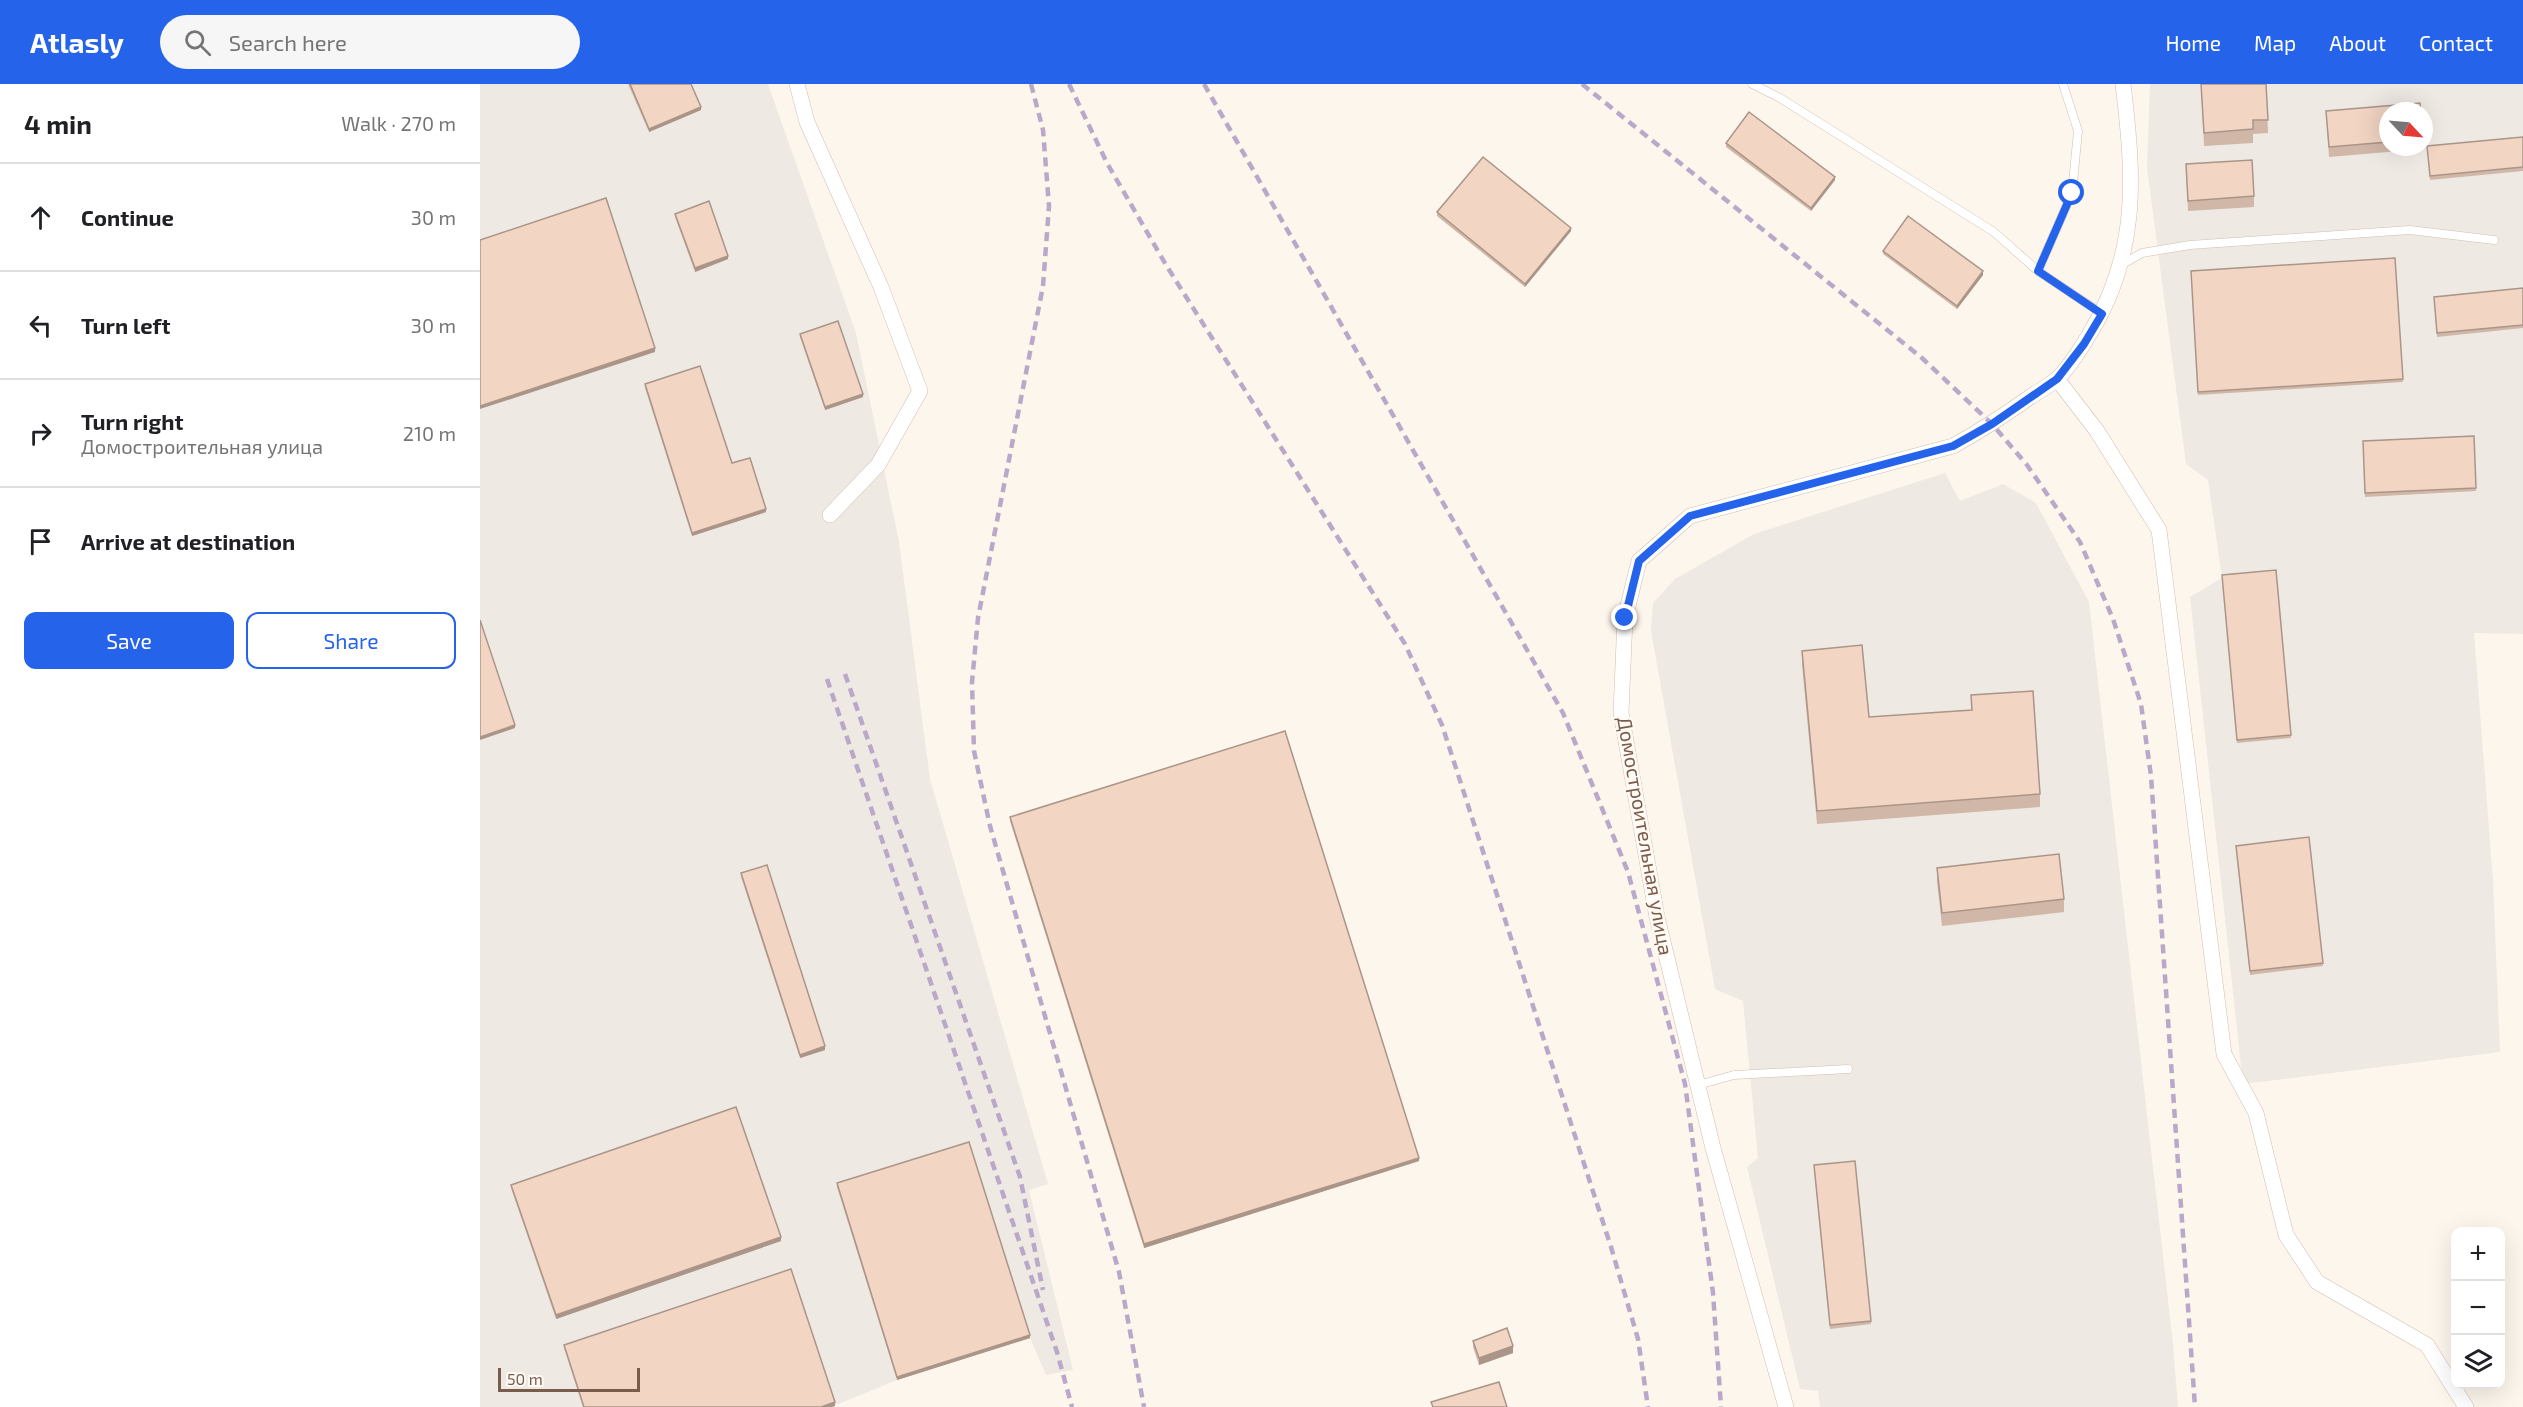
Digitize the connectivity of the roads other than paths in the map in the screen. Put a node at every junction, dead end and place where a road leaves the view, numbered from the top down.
1 (797, 84) edge
2 (1752, 84) edge
3 (2063, 84) edge
4 (2123, 84) edge
5 (2494, 240) dead end
6 (2121, 265) junction
7 (2038, 271) junction
8 (2102, 314) junction
9 (2057, 379) junction
10 (830, 515) dead end
11 (1848, 1069) dead end
12 (1698, 1085) junction
13 (1786, 1407) edge
14 (2466, 1407) edge

1 - 10 street
2 - 7 lane
3 - 7 lane
4 - 6 street, Домостроительная улица
5 - 6 lane
6 - 8 street, Домостроительная улица
7 - 8 lane
8 - 9 street, Домостроительная улица
9 - 12 street, Домостроительная улица
9 - 14 street
11 - 12 lane
12 - 13 street, Домостроительная улица

